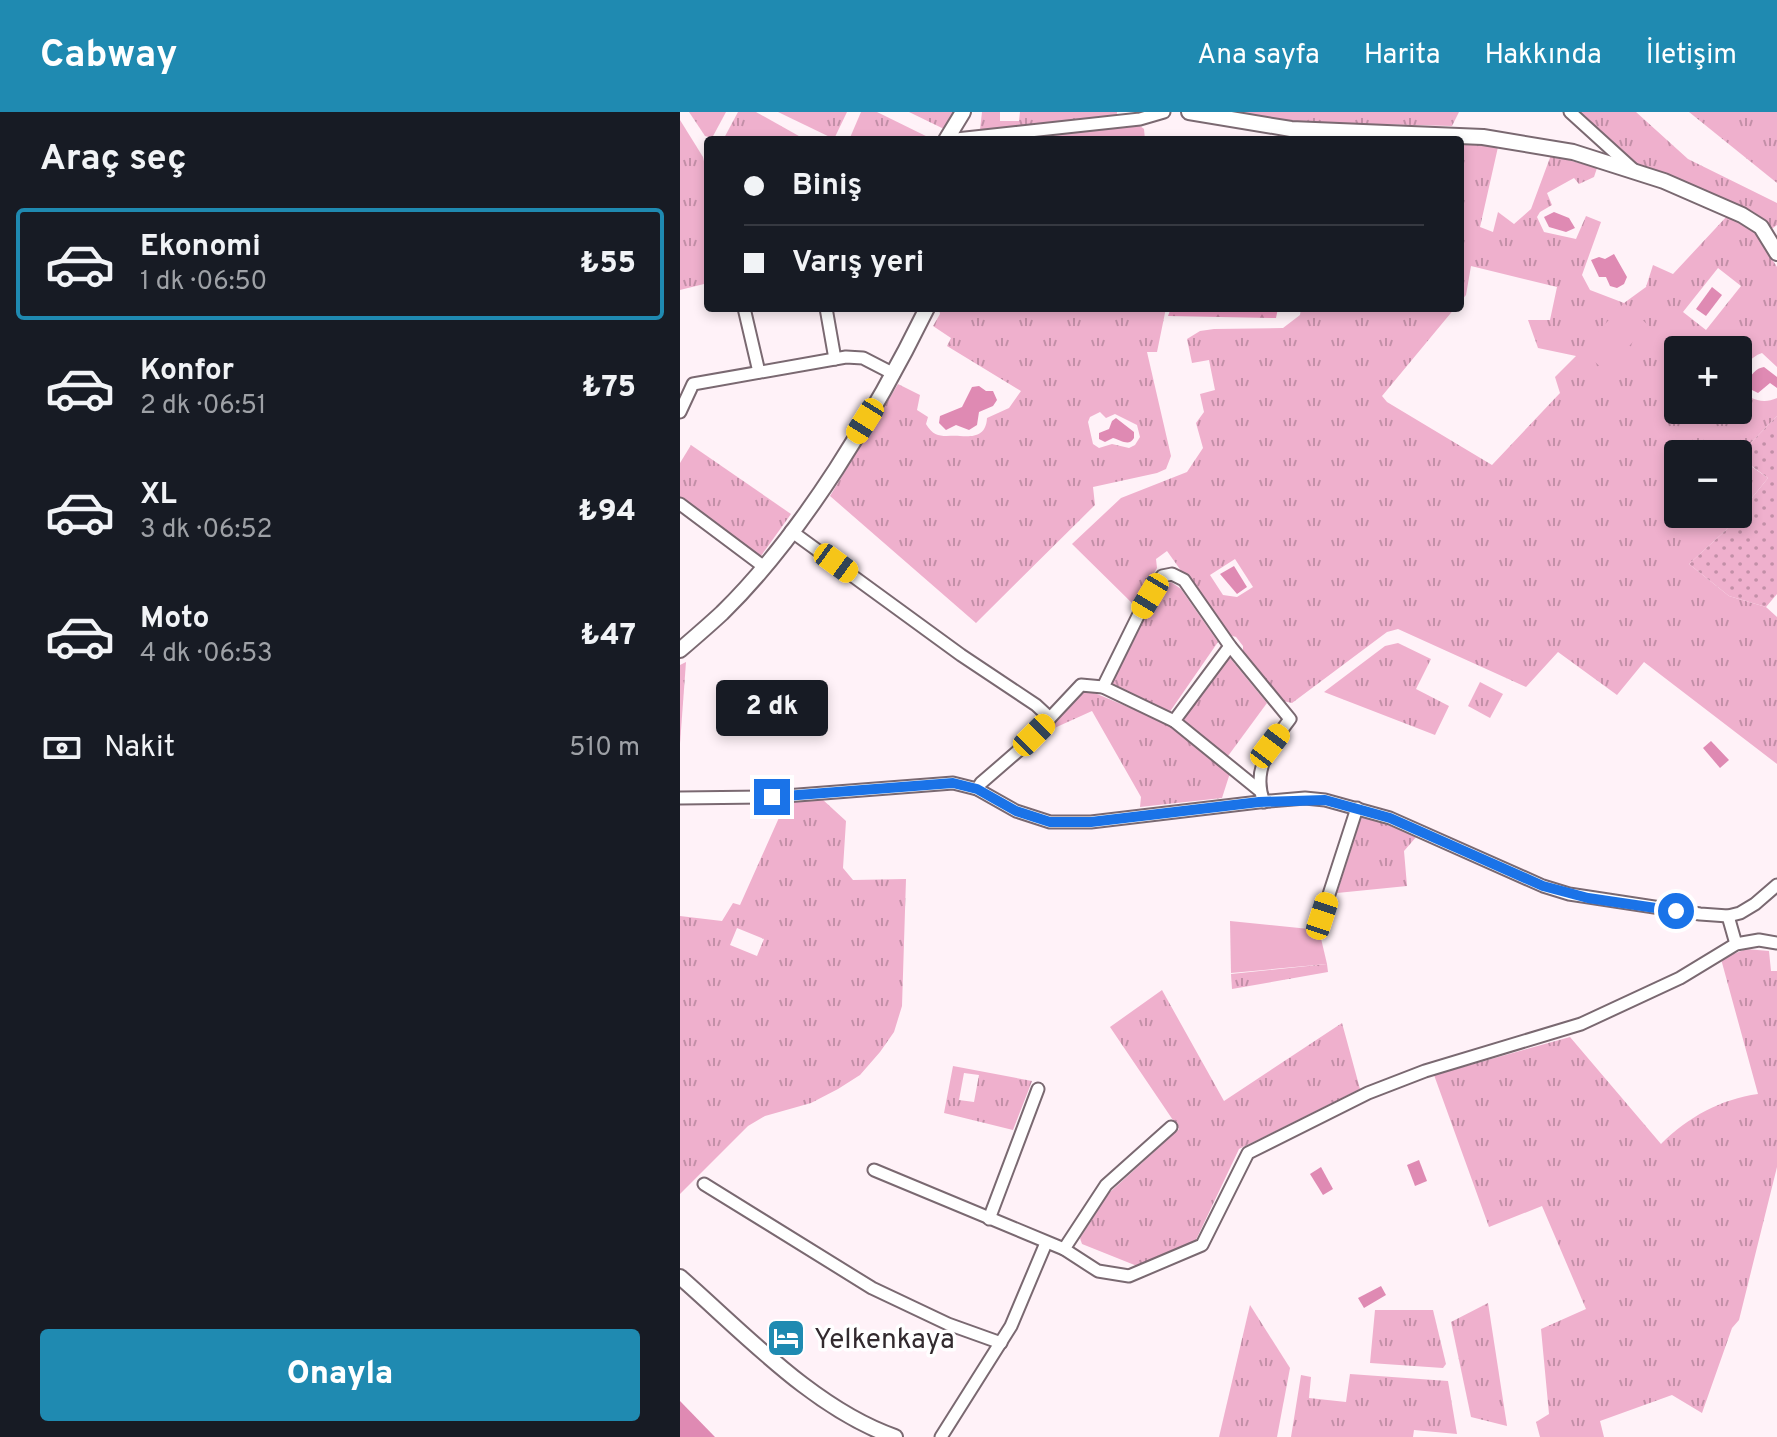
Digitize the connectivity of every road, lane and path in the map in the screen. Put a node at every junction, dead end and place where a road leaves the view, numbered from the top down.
1 (963, 112) edge
2 (1164, 112) edge
3 (1189, 112) edge
4 (1570, 112) edge
5 (1291, 135) edge
6 (948, 136) edge
7 (983, 136) edge
8 (1387, 136) edge
9 (1464, 137) edge
10 (1635, 172) junction
11 (1777, 253) edge
12 (745, 312) edge
13 (827, 312) edge
14 (925, 312) edge
15 (835, 359) junction
16 (759, 372) junction
17 (894, 374) junction
18 (680, 412) edge
19 (680, 504) edge
20 (791, 531) junction
21 (763, 566) junction
22 (1230, 646) junction
23 (680, 650) edge
24 (1103, 687) junction
25 (1050, 718) junction
26 (1174, 721) junction
27 (977, 789) junction
28 (1261, 796) junction
29 (680, 798) edge
30 (1357, 808) junction
31 (1777, 885) edge
32 (1728, 916) junction
33 (1322, 925) dead end
34 (1777, 943) edge
35 (1736, 944) junction
36 (1038, 1089) dead end
37 (1171, 1127) dead end
38 (874, 1170) dead end
39 (704, 1184) dead end
40 (989, 1219) junction
41 (1046, 1243) junction
42 (1064, 1249) junction
43 (680, 1277) edge
44 (1001, 1343) junction
45 (895, 1437) edge
46 (941, 1437) edge

1 - 6 street
2 - 7 street
3 - 5 street
4 - 10 street
5 - 8 street
9 - 10 street
10 - 11 street
12 - 16 street
13 - 15 street
14 - 17 street
15 - 16 street
15 - 17 street
16 - 18 street
17 - 20 street
19 - 21 street
20 - 21 street
20 - 25 street
21 - 23 street
22 - 24 street
22 - 26 street
22 - 28 street
24 - 25 street
24 - 26 street
25 - 27 street
26 - 28 street
27 - 28 street
27 - 29 street
28 - 30 street
30 - 32 street
30 - 33 street
31 - 32 street
32 - 35 street
34 - 35 street
35 - 42 street
36 - 40 street
37 - 42 street
38 - 40 street
39 - 44 street
40 - 41 street
41 - 42 street
41 - 44 street
43 - 45 street
44 - 46 street

